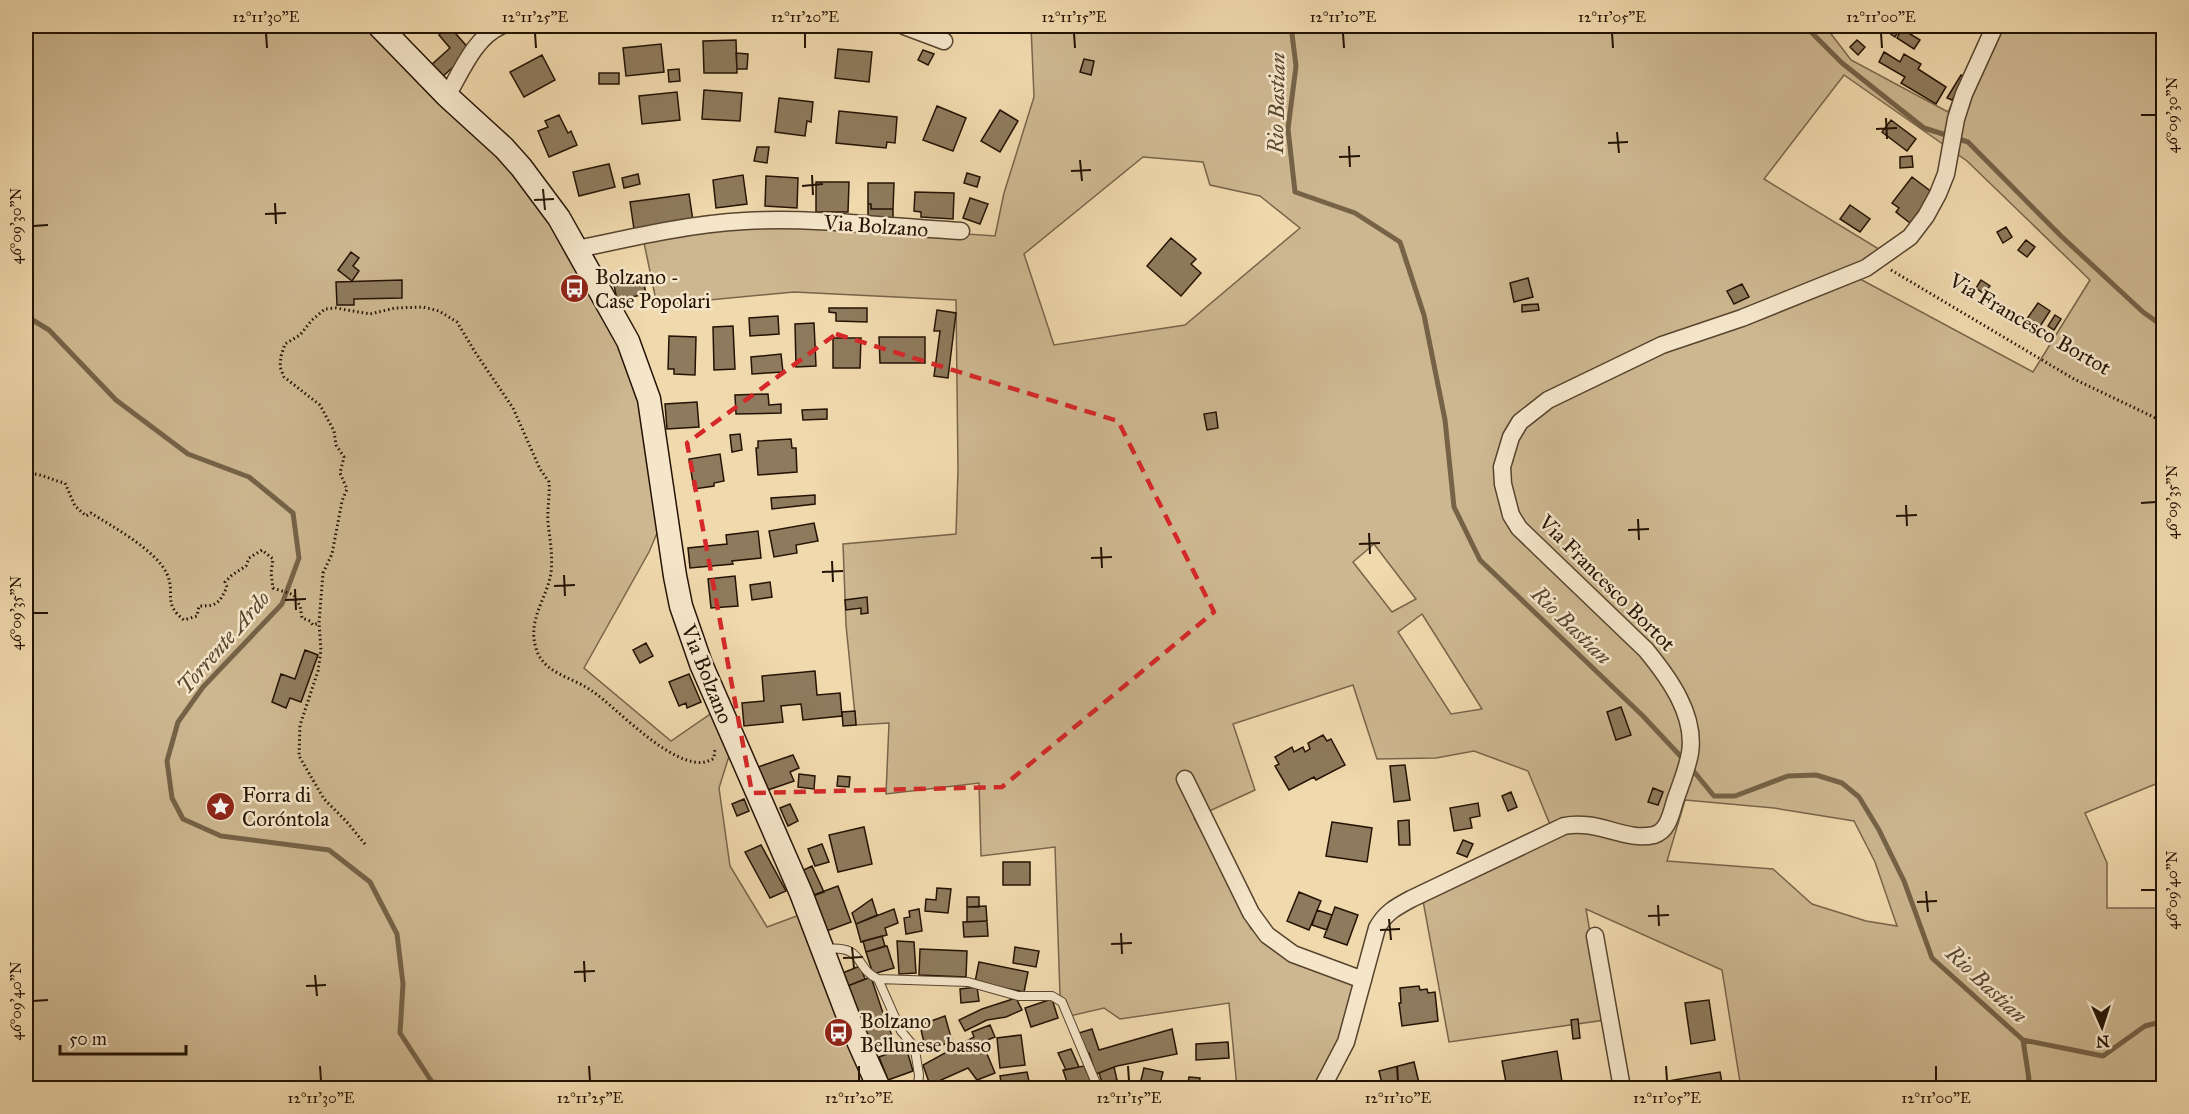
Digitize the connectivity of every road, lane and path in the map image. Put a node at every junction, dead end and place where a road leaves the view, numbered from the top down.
1 (379, 26) edge
2 (501, 26) edge
3 (904, 26) edge
4 (1995, 26) edge
5 (944, 40) dead end
6 (447, 96) junction
7 (962, 231) dead end
8 (578, 249) junction
9 (1876, 261) junction
10 (2163, 422) edge
11 (26, 474) edge
12 (319, 622) junction
13 (715, 747) dead end
14 (1185, 779) dead end
15 (365, 844) dead end
16 (1595, 936) dead end
17 (822, 949) junction
18 (878, 979) junction
19 (1363, 980) junction
20 (879, 1089) edge
21 (918, 1089) edge
22 (1098, 1089) edge
23 (1322, 1089) edge
24 (1622, 1089) edge

1 - 6 street, Via Bolzano
2 - 6 street
3 - 5 street
4 - 9 street, Via Francesco Bortot
6 - 8 street, Via Bolzano
7 - 8 street, Via Bolzano
8 - 17 street, Via Bolzano
9 - 10 path, Via Francesco Bortot
9 - 19 street, Via Francesco Bortot
11 - 12 path
12 - 13 path
12 - 15 path
14 - 19 street
16 - 24 street
17 - 18 lane
17 - 20 street, Via Bolzano
18 - 21 lane
18 - 22 lane
19 - 23 street, Via Francesco Bortot

